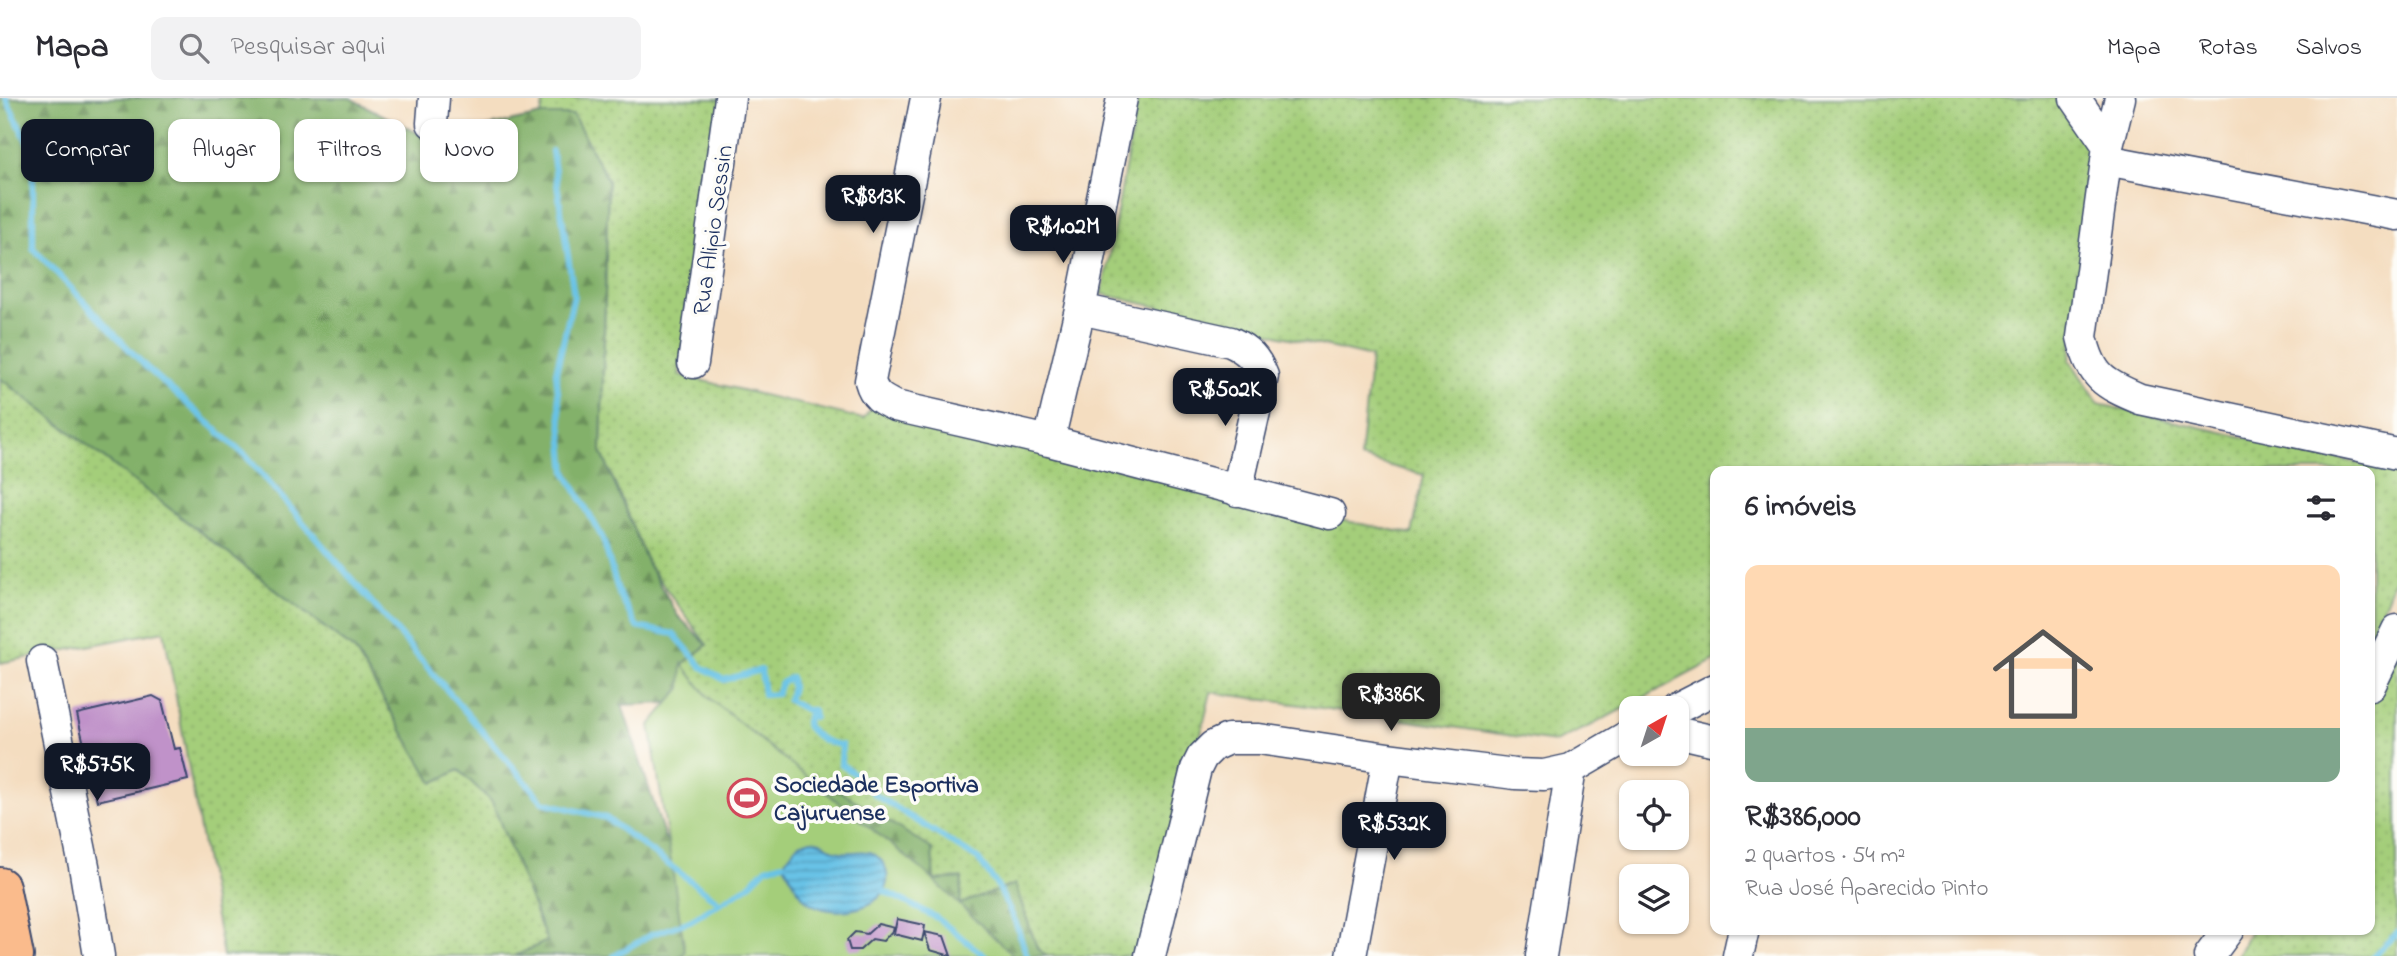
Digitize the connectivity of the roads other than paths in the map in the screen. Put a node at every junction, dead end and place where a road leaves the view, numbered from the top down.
1 (730, 98) edge
2 (926, 98) edge
3 (1122, 98) edge
4 (2075, 98) edge
5 (2120, 98) edge
6 (2107, 153) junction
7 (2397, 215) edge
8 (1080, 309) junction
9 (693, 363) dead end
10 (1049, 441) junction
11 (2397, 454) edge
12 (1237, 491) junction
13 (1330, 514) dead end
14 (2397, 630) edge
15 (42, 661) dead end
16 (2375, 673) edge
17 (1710, 692) edge
18 (1689, 702) edge
19 (1689, 735) edge
20 (1710, 740) edge
21 (1619, 741) edge
22 (1388, 758) junction
23 (1571, 769) junction
24 (0, 887) edge
25 (1743, 935) edge
26 (2225, 935) edge
27 (14, 956) edge
28 (99, 956) edge
29 (1150, 956) edge
30 (1351, 956) edge
31 (1541, 956) edge
32 (1738, 956) edge
33 (2209, 956) edge

1 - 9 street, Rua Alipio Sessin
2 - 10 street
3 - 8 street
4 - 6 street
5 - 6 street
6 - 7 street
6 - 11 street
8 - 10 street
8 - 12 street
10 - 12 street
12 - 13 street
14 - 16 street
15 - 28 street
17 - 18 street
19 - 20 street
21 - 23 street
22 - 23 street
22 - 29 street
22 - 30 street
23 - 31 street
24 - 27 main road
25 - 32 street
26 - 33 street

